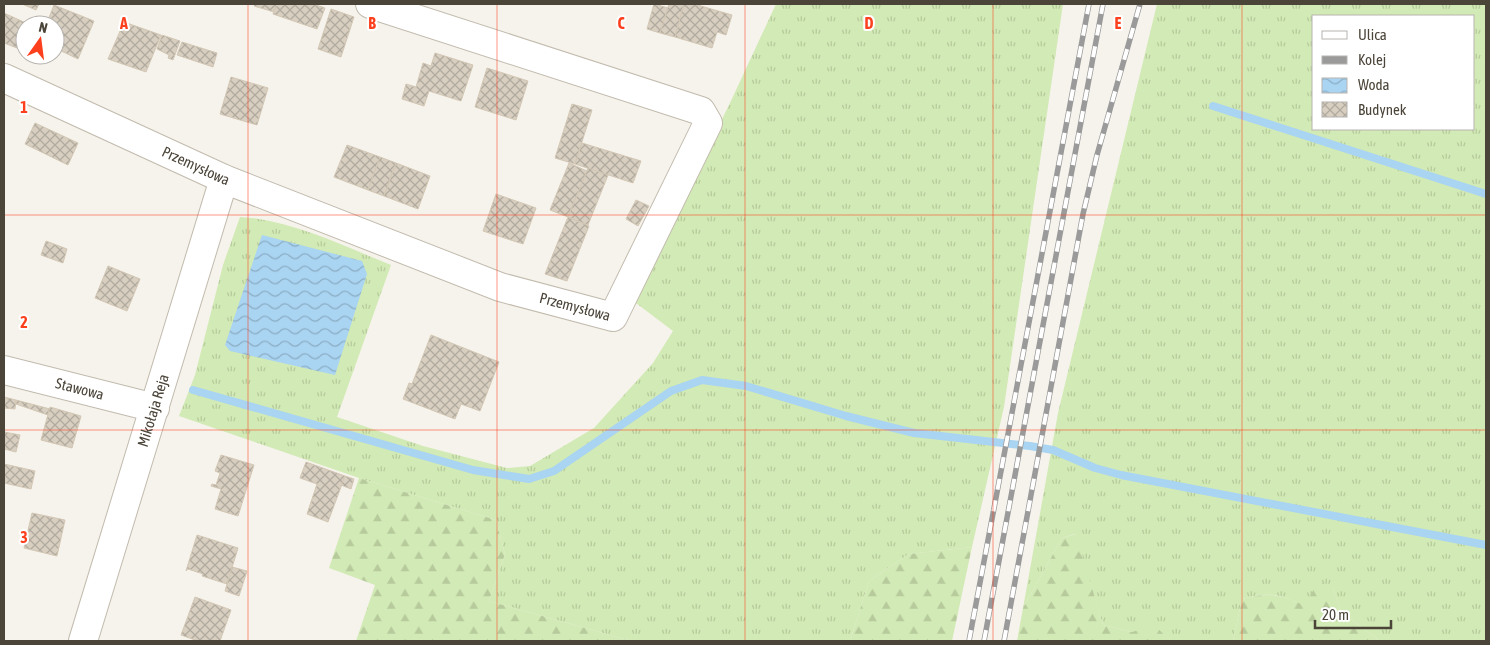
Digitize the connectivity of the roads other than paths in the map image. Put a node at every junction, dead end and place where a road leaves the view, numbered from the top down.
1 (370, 4) edge
2 (4, 78) edge
3 (224, 180) junction
4 (4, 370) edge
5 (155, 408) junction
6 (83, 641) edge

1 - 3 street, Przemysłowa
2 - 3 street, Przemysłowa
3 - 5 street, Mikołaja Reja
4 - 5 street, Stawowa
5 - 6 street, Mikołaja Reja

